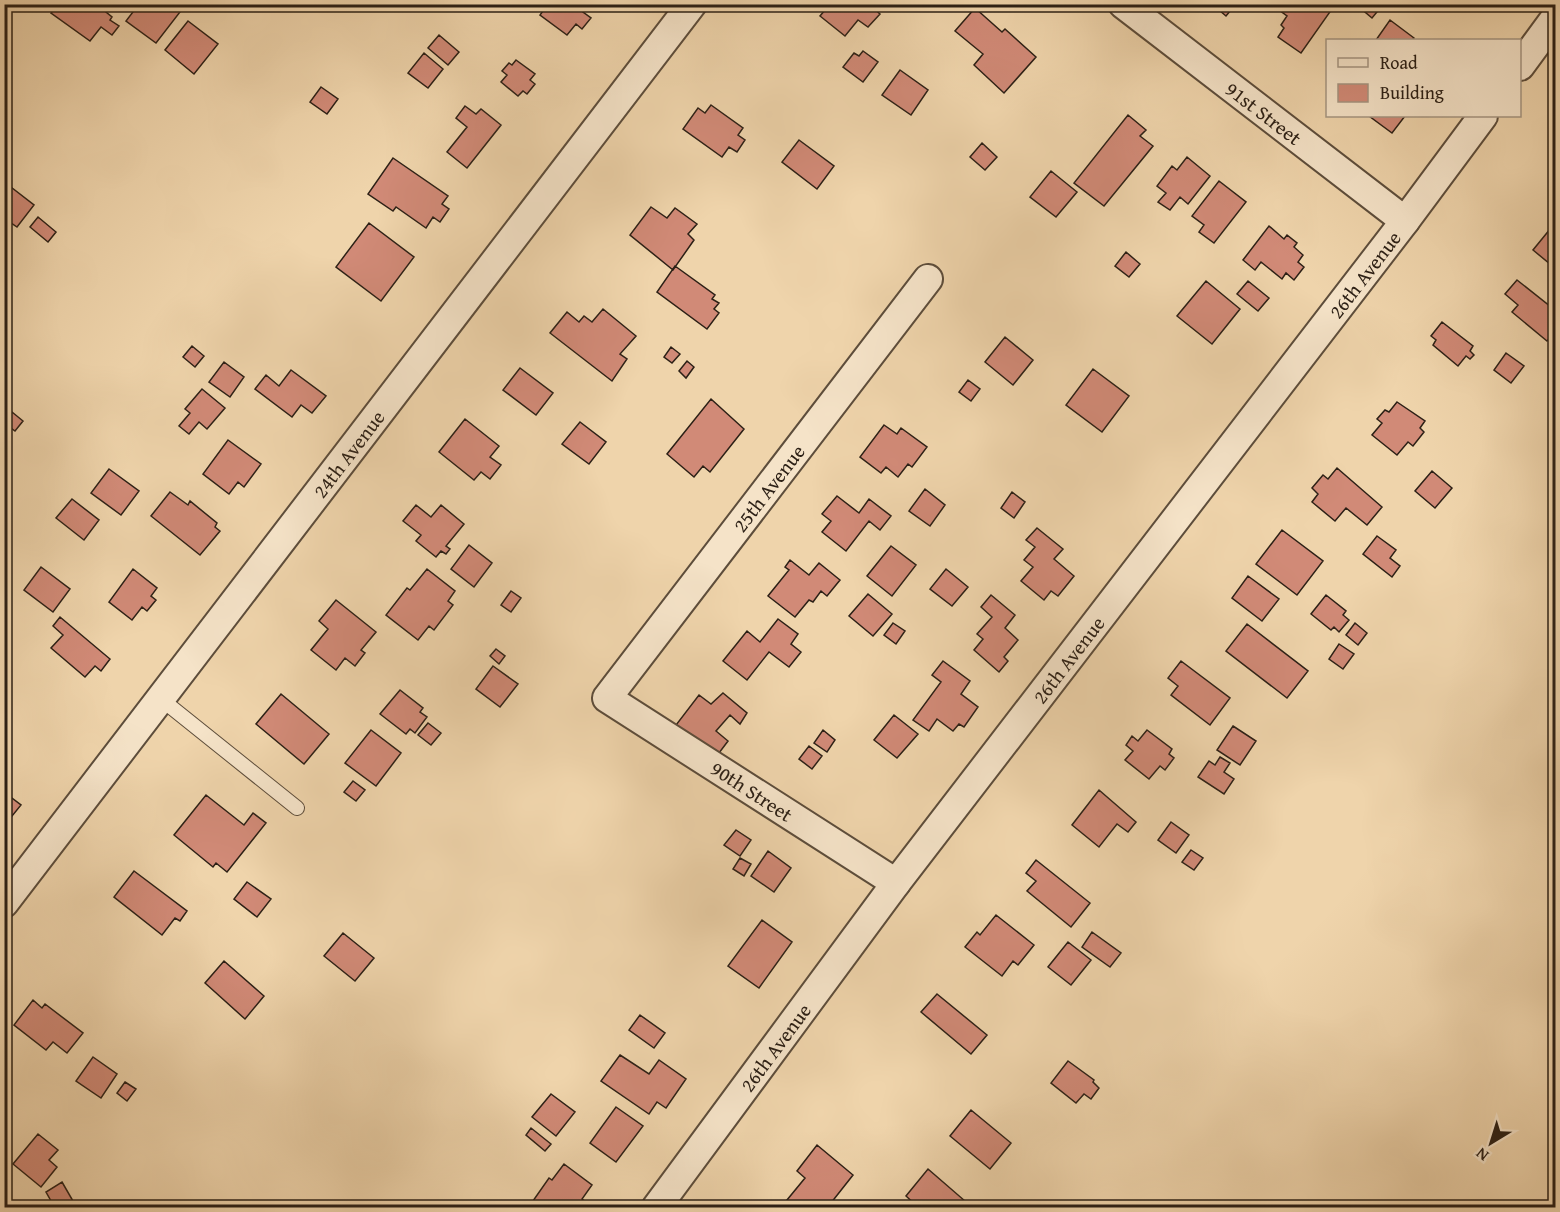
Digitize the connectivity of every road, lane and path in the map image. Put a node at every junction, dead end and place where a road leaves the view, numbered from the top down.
1 (692, 4) edge
2 (1123, 4) edge
3 (1556, 17) edge
4 (1521, 65) edge
5 (1482, 117) edge
6 (1405, 220) junction
7 (928, 279) dead end
8 (607, 698) joint
9 (161, 699) junction
10 (297, 808) dead end
11 (896, 883) junction
12 (4, 903) edge
13 (656, 1208) edge

1 - 9 street, 24th Avenue
2 - 6 street, 91st Street
3 - 4 street
5 - 6 street, 26th Avenue
6 - 11 street, 26th Avenue
7 - 8 street, 25th Avenue
8 - 11 street, 90th Street
9 - 10 lane
9 - 12 street, 24th Avenue
11 - 13 street, 26th Avenue

